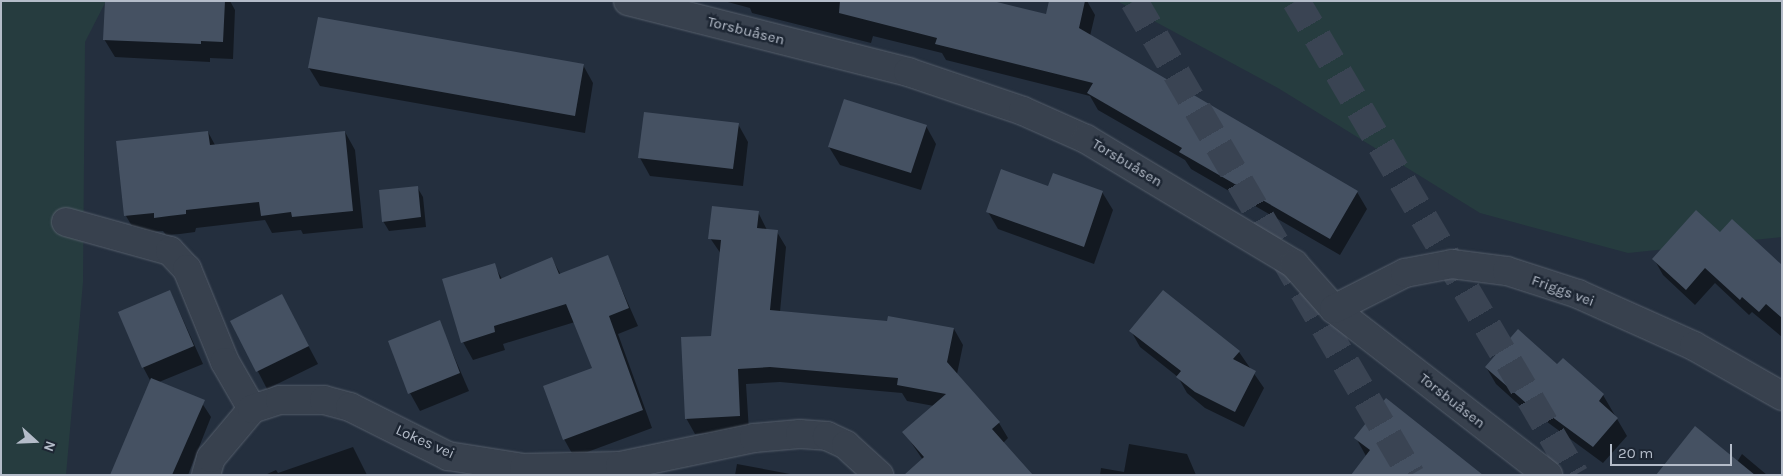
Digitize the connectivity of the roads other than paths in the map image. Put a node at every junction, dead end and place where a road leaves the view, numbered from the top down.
1 (628, 1) edge
2 (66, 222) dead end
3 (1334, 309) junction
4 (1782, 396) edge
5 (252, 409) junction
6 (206, 475) edge
7 (879, 475) edge
8 (1548, 475) edge

1 - 3 street, Torsbuåsen
2 - 5 street
3 - 4 street, Friggs vei
3 - 8 street, Torsbuåsen
5 - 6 street
5 - 7 street, Lokes vei

